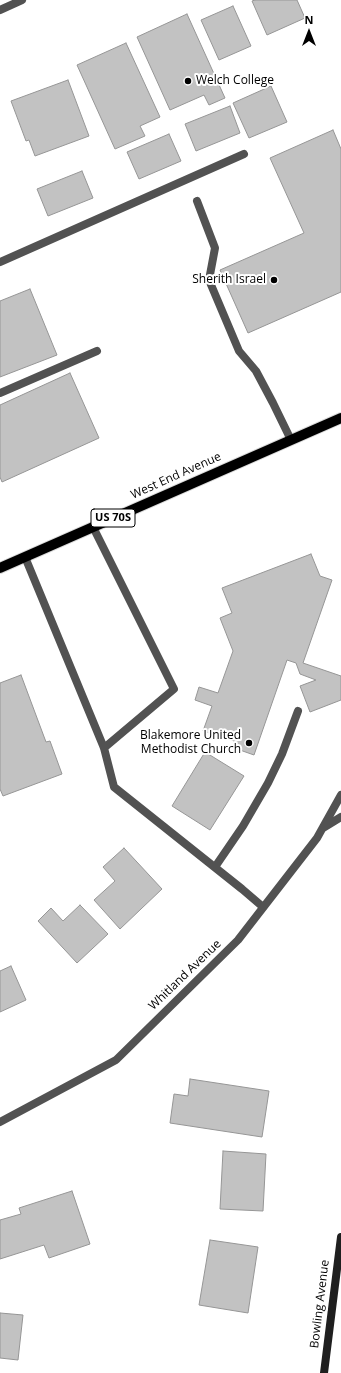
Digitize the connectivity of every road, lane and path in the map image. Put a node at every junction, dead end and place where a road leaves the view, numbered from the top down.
1 (22, 0) edge
2 (0, 10) edge
3 (244, 154) dead end
4 (197, 201) dead end
5 (0, 262) edge
6 (97, 351) dead end
7 (0, 393) edge
8 (341, 418) edge
9 (290, 440) junction
10 (92, 527) junction
11 (25, 557) junction
12 (0, 568) edge
13 (298, 711) dead end
14 (104, 748) junction
15 (341, 795) edge
16 (341, 817) edge
17 (323, 828) junction
18 (215, 868) junction
19 (263, 907) junction
20 (0, 1122) edge
21 (341, 1238) edge
22 (324, 1373) edge

1 - 2 street
3 - 5 street
4 - 9 street
6 - 7 street
8 - 9 main road, West End Avenue / US 70S
9 - 10 main road, West End Avenue / US 70S
10 - 11 main road, West End Avenue / US 70S
10 - 14 street
11 - 12 main road, West End Avenue / US 70S
11 - 14 street
13 - 18 street
14 - 18 street
15 - 17 street, Whitland Avenue
16 - 17 street
17 - 19 street, Whitland Avenue
18 - 19 street
19 - 20 street, Whitland Avenue
21 - 22 street, Bowling Avenue

